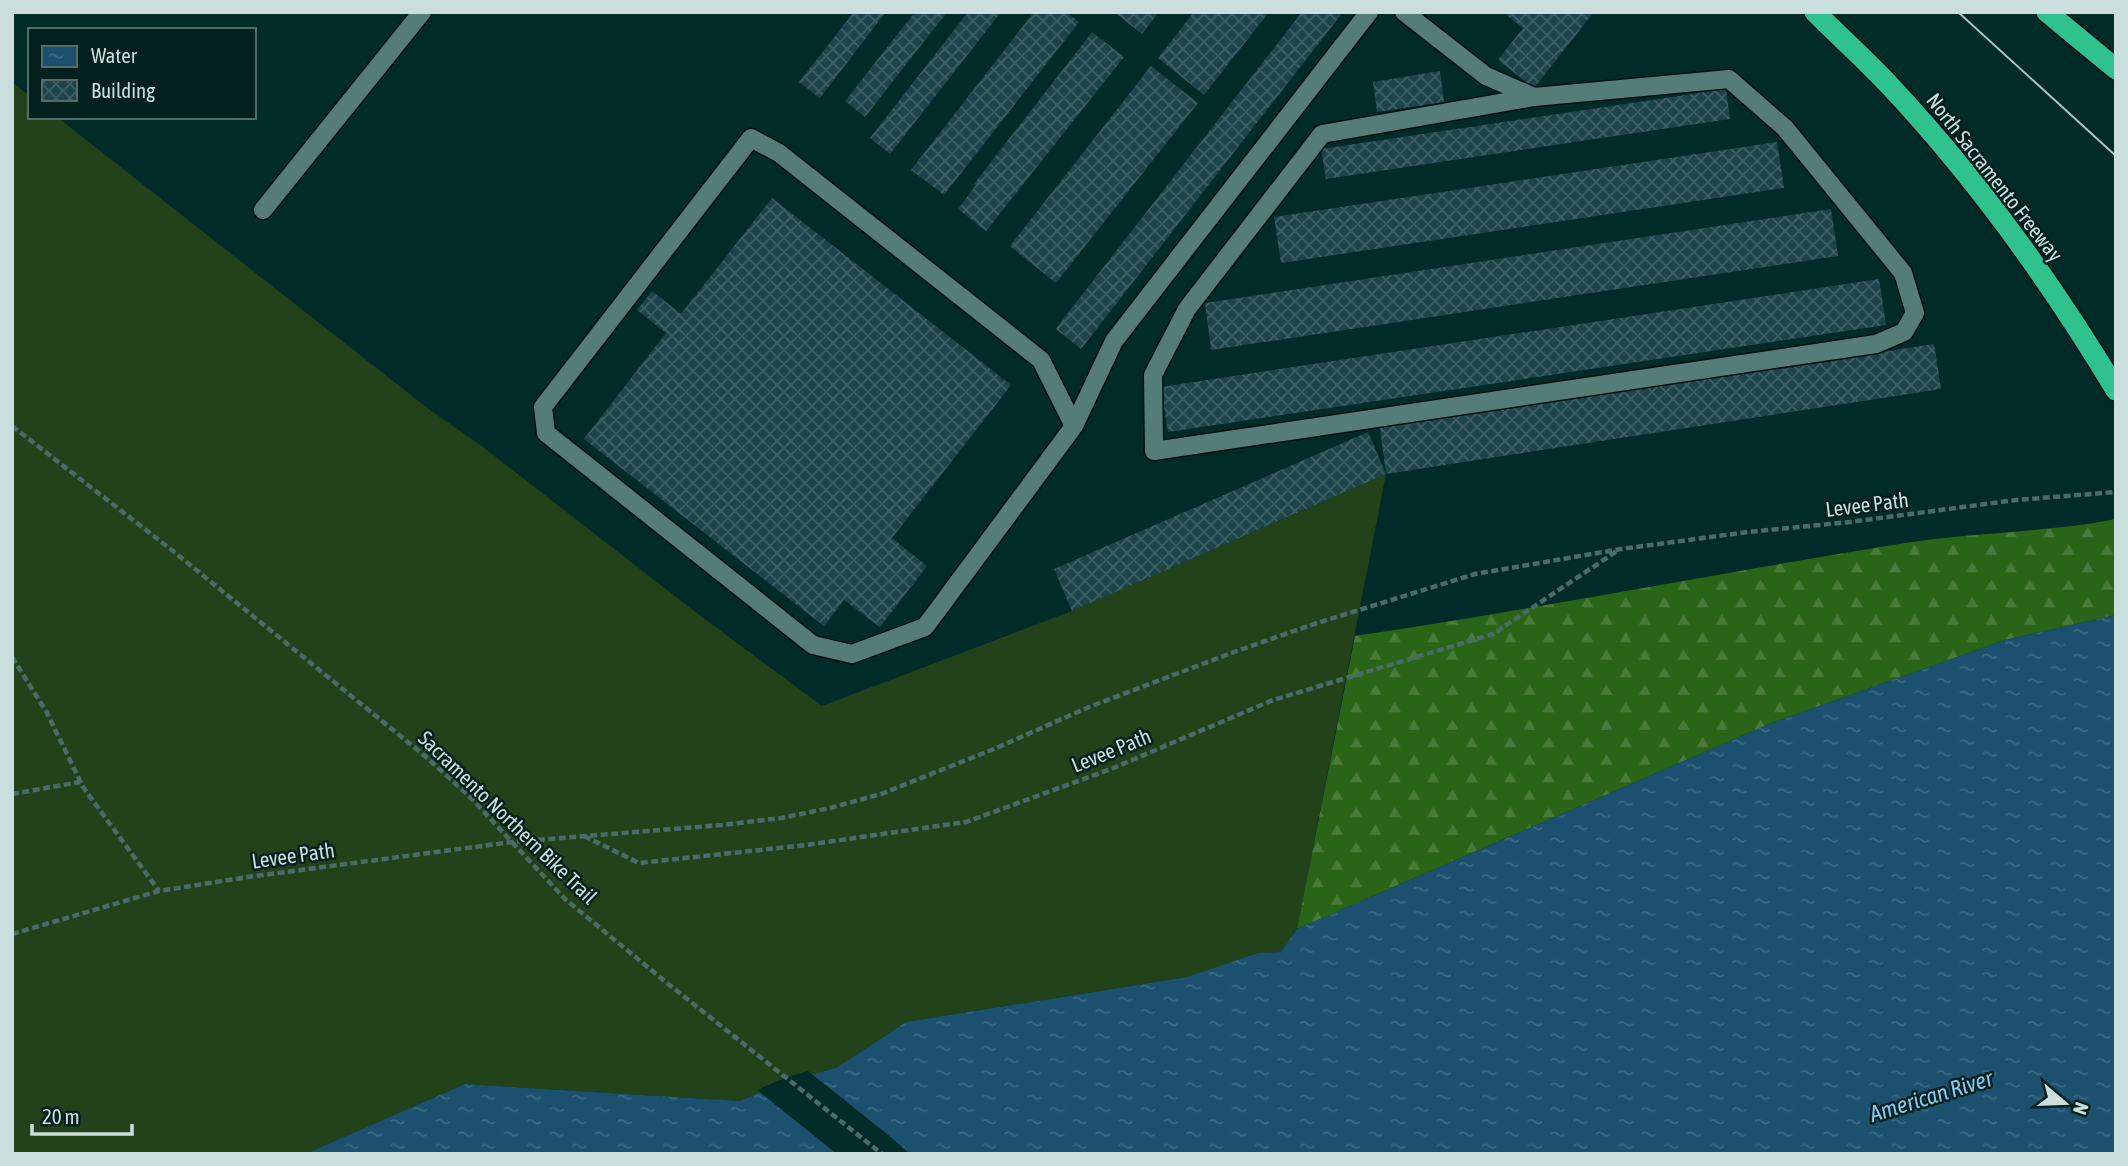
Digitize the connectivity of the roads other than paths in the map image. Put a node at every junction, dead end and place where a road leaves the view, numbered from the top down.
1 (422, 12) edge
2 (1369, 12) edge
3 (1404, 12) edge
4 (1815, 12) edge
5 (2048, 12) edge
6 (2116, 69) edge
7 (1534, 97) junction
8 (263, 210) dead end
9 (2116, 390) edge
10 (1074, 426) junction

1 - 8 lane
2 - 10 lane
3 - 7 lane
4 - 9 highway, North Sacramento Freeway
5 - 6 highway
7 - 7 lane
10 - 10 lane

